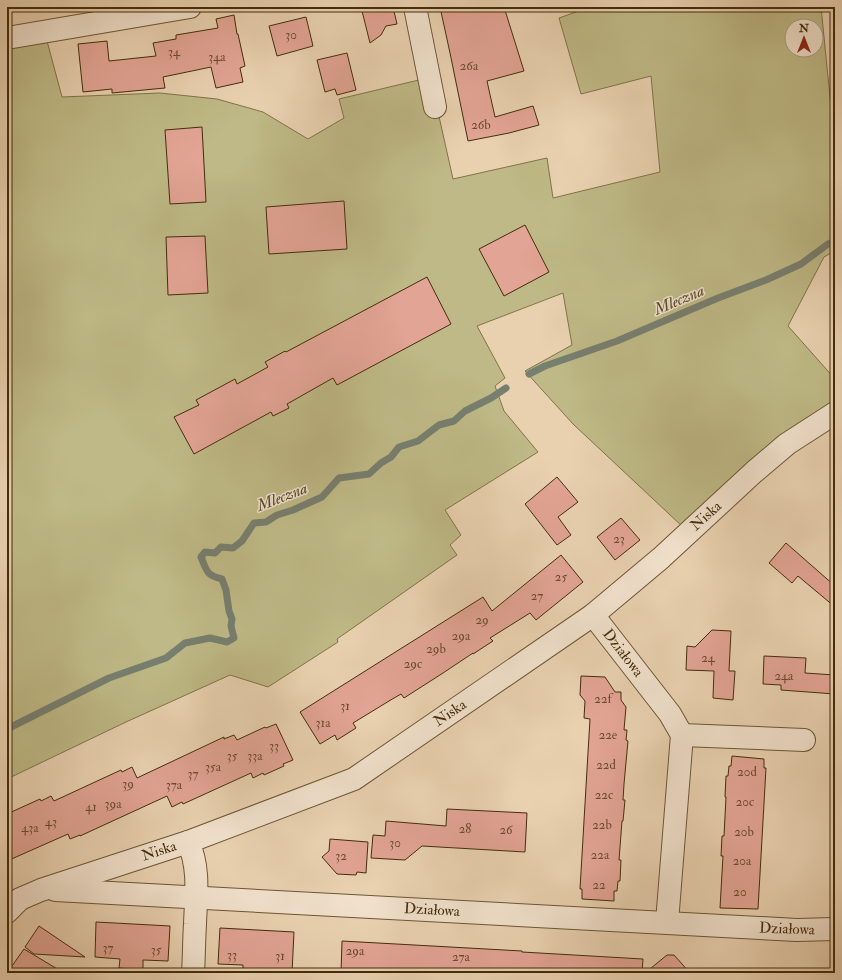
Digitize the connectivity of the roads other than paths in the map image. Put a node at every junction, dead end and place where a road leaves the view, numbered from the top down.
1 (190, 7) edge
2 (415, 7) edge
3 (7, 38) edge
4 (435, 107) dead end
5 (835, 413) edge
6 (593, 615) junction
7 (682, 735) junction
8 (804, 740) dead end
9 (188, 842) junction
10 (41, 890) junction
11 (197, 897) junction
12 (7, 912) edge
13 (667, 922) junction
14 (835, 929) edge
15 (193, 973) edge

1 - 3 street
2 - 4 street
5 - 6 street, Niska
6 - 7 street, Działowa
6 - 9 street, Niska
7 - 8 street
7 - 13 street
9 - 10 street, Niska
9 - 11 street
10 - 11 street, Działowa
10 - 12 street, Niska
11 - 13 street, Działowa
11 - 15 street
13 - 14 street, Działowa

